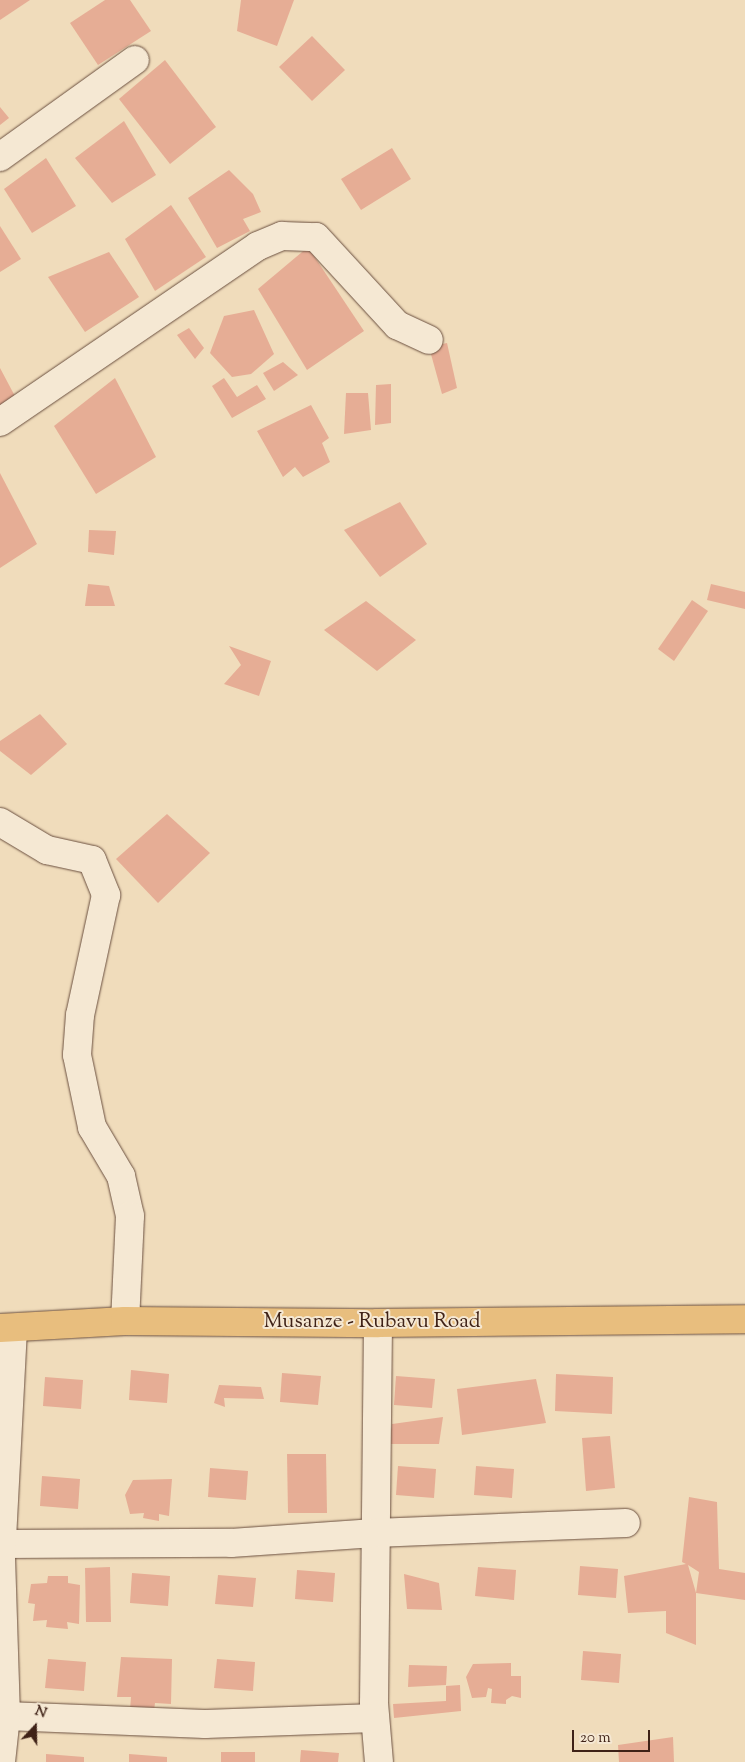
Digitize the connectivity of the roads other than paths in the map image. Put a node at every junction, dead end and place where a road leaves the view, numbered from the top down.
1 (135, 60) dead end
2 (0, 157) edge
3 (429, 340) dead end
4 (0, 422) edge
5 (0, 822) edge
6 (745, 1319) edge
7 (125, 1321) junction
8 (378, 1323) junction
9 (6, 1328) edge
10 (626, 1523) dead end
11 (375, 1533) junction
12 (2, 1544) junction
13 (1, 1575) edge
14 (6, 1716) junction
15 (375, 1718) junction
16 (1, 1762) edge
17 (379, 1762) edge

1 - 2 street
3 - 4 street
5 - 7 street
6 - 8 highway, Musanze - Rubavu Road
7 - 8 highway, Musanze - Rubavu Road
7 - 9 highway, Musanze - Rubavu Road
8 - 11 street
9 - 12 street
10 - 11 street
11 - 12 street
11 - 15 street
12 - 13 street
13 - 14 street
14 - 15 street
14 - 16 street
15 - 17 street

